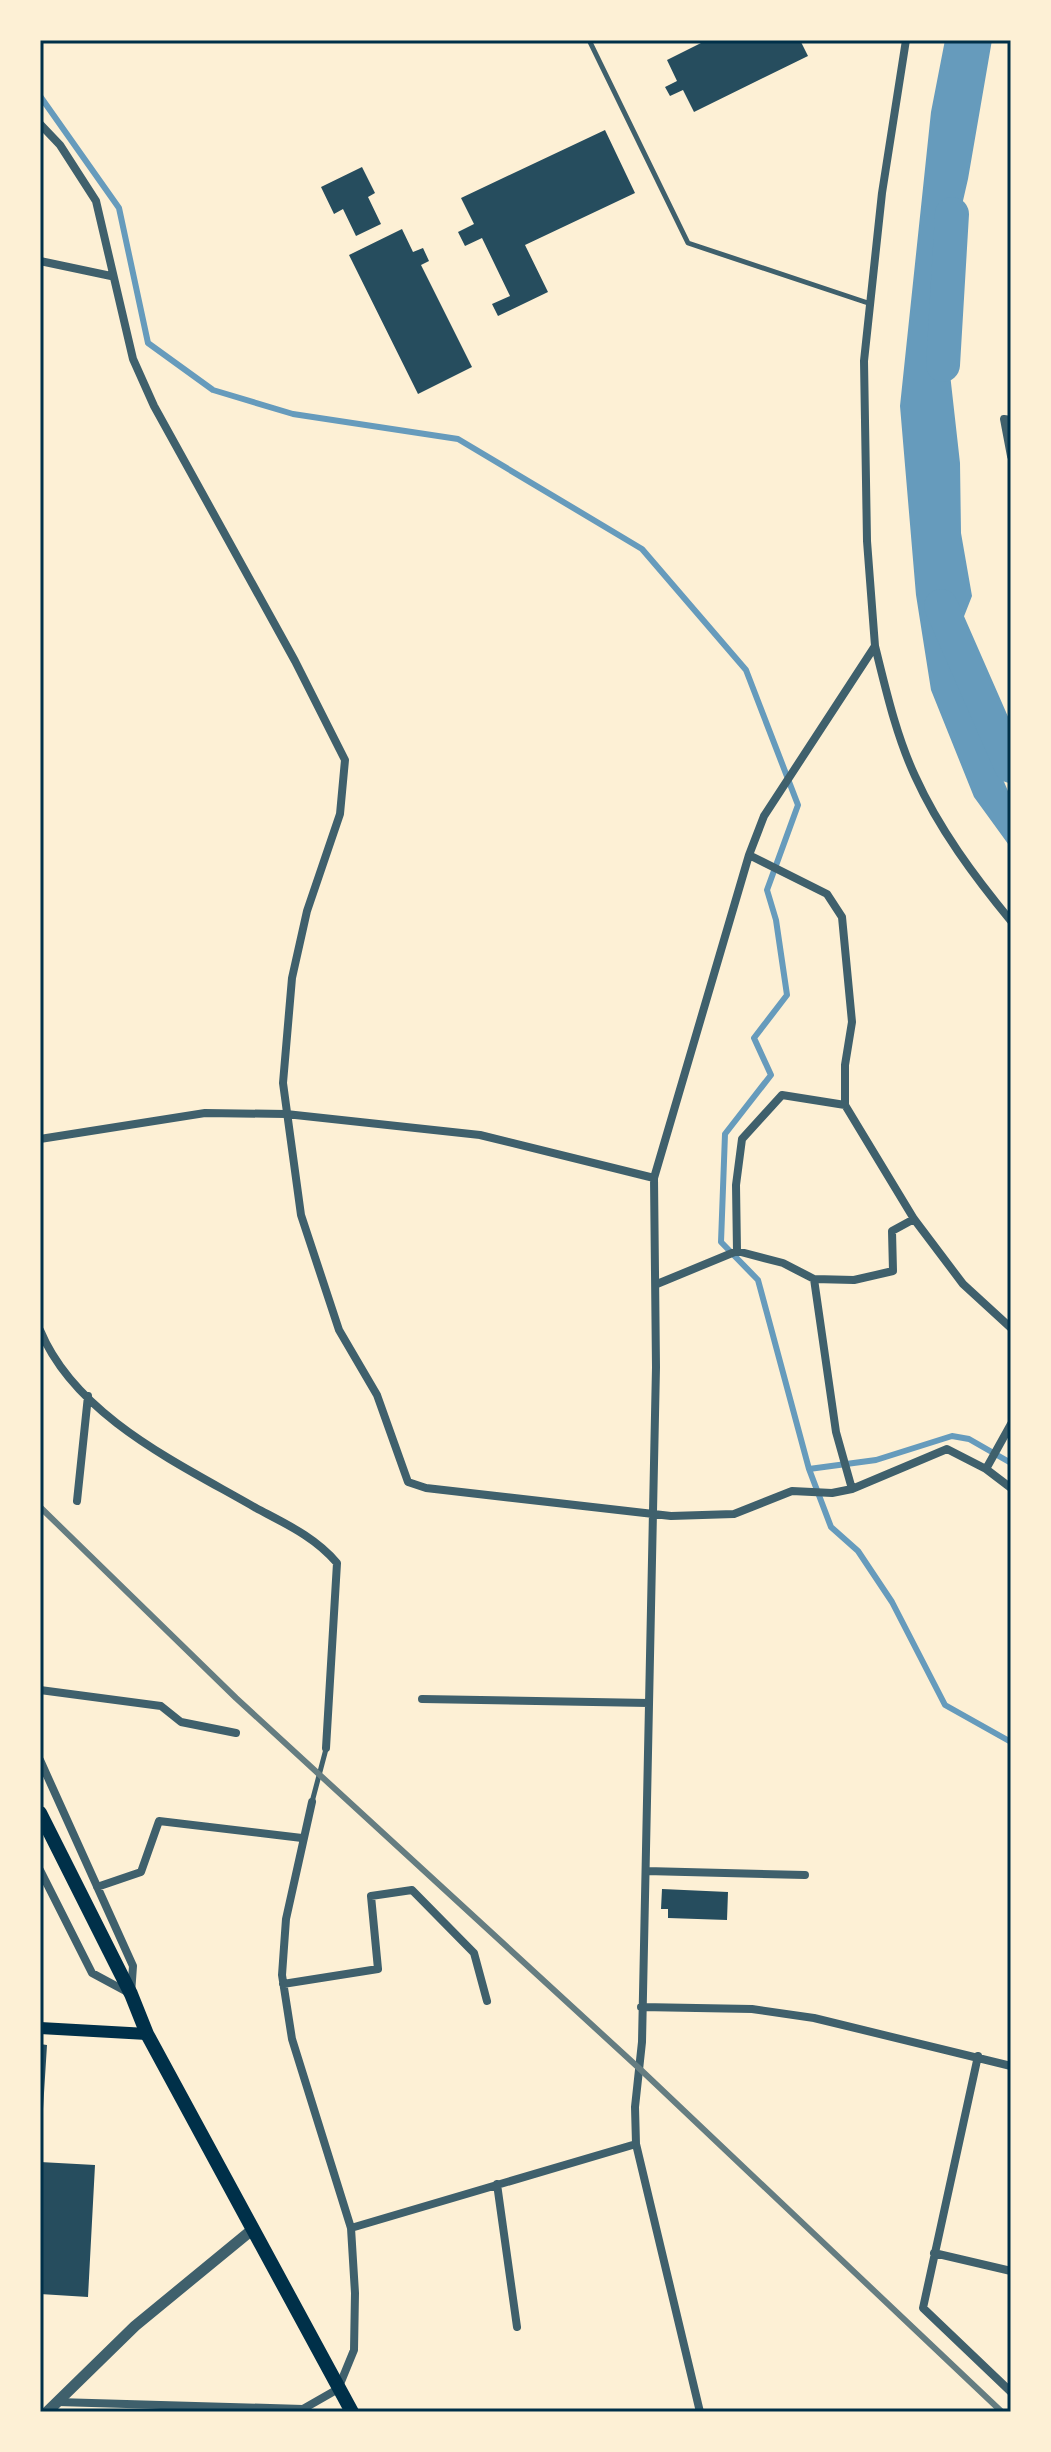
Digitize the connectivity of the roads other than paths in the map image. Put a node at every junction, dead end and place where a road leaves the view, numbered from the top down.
1 (589, 40) edge
2 (906, 40) edge
3 (40, 124) edge
4 (40, 261) edge
5 (111, 276) junction
6 (868, 303) junction
7 (1011, 420) edge
8 (1011, 456) edge
9 (875, 646) junction
10 (749, 855) junction
11 (1011, 921) edge
12 (845, 1105) junction
13 (286, 1114) junction
14 (40, 1139) edge
15 (654, 1178) junction
16 (914, 1219) junction
17 (737, 1251) junction
18 (814, 1279) junction
19 (657, 1284) junction
20 (1011, 1328) edge
21 (40, 1330) edge
22 (88, 1396) junction
23 (1011, 1424) edge
24 (986, 1469) junction
25 (1011, 1488) edge
26 (852, 1489) junction
27 (77, 1501) dead end
28 (652, 1511) junction
29 (40, 1690) edge
30 (422, 1699) dead end
31 (649, 1703) junction
32 (236, 1733) dead end
33 (326, 1748) joint
34 (40, 1760) edge
35 (312, 1802) joint
36 (40, 1813) edge
37 (302, 1838) junction
38 (40, 1870) edge
39 (646, 1871) junction
40 (805, 1875) dead end
41 (97, 1887) junction
42 (283, 1984) junction
43 (131, 1994) junction
44 (487, 2001) dead end
45 (641, 2007) junction
46 (40, 2028) edge
47 (147, 2034) junction
48 (978, 2056) junction
49 (1011, 2066) edge
50 (636, 2144) junction
51 (497, 2184) junction
52 (351, 2228) junction
53 (253, 2229) junction
54 (934, 2253) junction
55 (1011, 2271) edge
56 (517, 2327) dead end
57 (338, 2389) junction
58 (1011, 2392) edge
59 (56, 2402) junction
60 (118, 2408) edge
61 (303, 2410) edge
62 (47, 2412) edge
63 (352, 2412) edge
64 (700, 2412) edge

1 - 6 lane
2 - 6 street
3 - 5 street
4 - 5 street
5 - 13 street
6 - 9 street
7 - 8 street
9 - 10 street
9 - 11 street
10 - 12 street
10 - 15 street
12 - 16 street
12 - 17 street
13 - 14 street
13 - 15 street
13 - 28 street
15 - 19 street
16 - 18 street
16 - 20 street
17 - 18 street
17 - 19 street
18 - 26 street
19 - 28 street
21 - 22 street
22 - 27 street
22 - 33 street
23 - 24 street
24 - 25 street
24 - 26 street
26 - 28 street
28 - 31 street
29 - 32 street
30 - 31 street
31 - 39 street
33 - 35 lane
34 - 41 street
35 - 37 street
36 - 43 main road
37 - 41 street
37 - 42 street
38 - 43 street
39 - 40 street
39 - 45 street
41 - 43 street
42 - 44 street
42 - 52 street
43 - 47 main road
45 - 48 street
45 - 50 street
46 - 47 main road
47 - 53 main road
48 - 49 street
48 - 54 street
50 - 51 street
50 - 64 street
51 - 52 street
51 - 56 street
52 - 57 street
53 - 57 main road
53 - 59 street
54 - 55 street
54 - 58 street
57 - 61 street
57 - 63 main road
59 - 60 street
59 - 62 street
60 - 61 street

